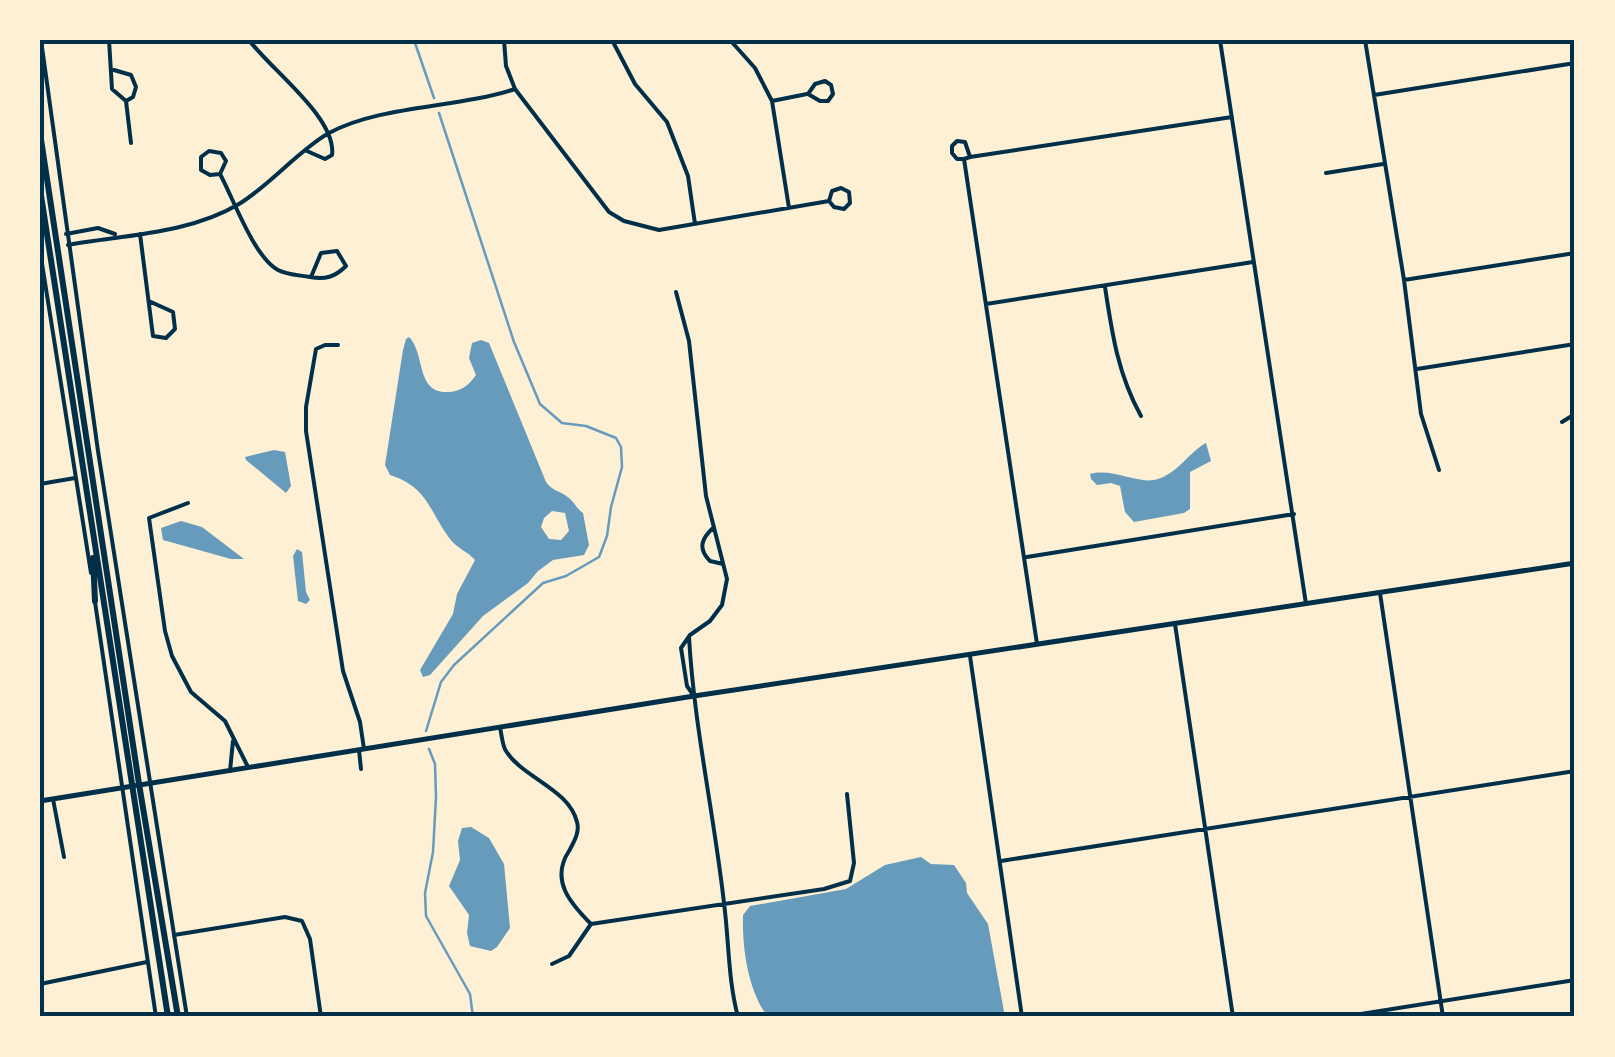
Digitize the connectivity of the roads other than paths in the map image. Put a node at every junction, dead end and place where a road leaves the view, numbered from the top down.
1 (41, 40) edge
2 (108, 40) edge
3 (249, 40) edge
4 (504, 40) edge
5 (612, 40) edge
6 (730, 40) edge
7 (1220, 40) edge
8 (1365, 40) edge
9 (1575, 63) edge
10 (113, 70) junction
11 (515, 89) junction
12 (808, 94) junction
13 (1374, 95) junction
14 (772, 100) junction
15 (126, 102) junction
16 (1233, 117) junction
17 (40, 132) edge
18 (327, 134) junction
19 (131, 143) dead end
20 (308, 150) junction
21 (1383, 164) junction
22 (1326, 173) dead end
23 (220, 174) junction
24 (40, 189) edge
25 (829, 201) junction
26 (237, 205) junction
27 (789, 208) junction
28 (695, 224) junction
29 (66, 234) junction
30 (140, 234) junction
31 (120, 236) junction
32 (68, 245) junction
33 (40, 251) edge
34 (1575, 253) edge
35 (1254, 261) junction
36 (311, 278) junction
37 (1404, 280) junction
38 (1104, 284) junction
39 (676, 292) dead end
40 (150, 302) junction
41 (986, 304) junction
42 (338, 344) dead end
43 (1575, 344) edge
44 (1417, 369) junction
45 (1575, 414) edge
46 (1141, 416) dead end
47 (1562, 422) dead end
48 (1439, 470) dead end
49 (75, 478) junction
50 (40, 484) edge
51 (188, 502) dead end
52 (1294, 514) junction
53 (90, 516) junction
54 (714, 527) junction
55 (1026, 557) junction
56 (1575, 563) edge
57 (723, 564) junction
58 (1380, 592) junction
59 (95, 601) junction
60 (1306, 604) junction
61 (1175, 624) junction
62 (1037, 644) junction
63 (970, 655) junction
64 (694, 696) junction
65 (500, 728) junction
66 (233, 741) junction
67 (362, 749) junction
68 (249, 768) junction
69 (361, 769) dead end
70 (230, 770) junction
71 (1575, 771) edge
72 (150, 782) junction
73 (135, 785) junction
74 (122, 788) junction
75 (847, 794) dead end
76 (1410, 797) junction
77 (53, 799) junction
78 (40, 801) edge
79 (1204, 830) junction
80 (64, 857) dead end
81 (1000, 861) junction
82 (724, 904) junction
83 (591, 924) junction
84 (174, 935) junction
85 (147, 962) junction
86 (552, 964) dead end
87 (1575, 980) edge
88 (40, 984) edge
89 (1440, 1002) junction
90 (1024, 1015) edge
91 (156, 1017) edge
92 (168, 1017) edge
93 (178, 1017) edge
94 (187, 1017) edge
95 (321, 1017) edge
96 (738, 1017) edge
97 (1233, 1017) edge
98 (1342, 1017) edge
99 (1443, 1017) edge

1 - 29 street
2 - 10 street
3 - 18 street
4 - 11 street
5 - 28 street
6 - 14 street
7 - 16 street
8 - 13 street
9 - 13 street
10 - 15 street
10 - 15 street
11 - 18 street
11 - 28 street
12 - 12 street
12 - 14 street
13 - 21 street
14 - 27 street
15 - 19 street
16 - 35 street
16 - 41 street
17 - 73 highway
18 - 20 street
18 - 20 street
20 - 26 street
21 - 22 street
21 - 37 street
23 - 23 street
23 - 26 street
24 - 53 highway
25 - 25 street
25 - 27 street
26 - 30 street
26 - 36 street
27 - 28 street
29 - 31 street
29 - 32 street
30 - 31 street
30 - 40 street
31 - 32 street
32 - 72 street
33 - 49 street
34 - 37 street
35 - 38 street
35 - 52 street
36 - 36 street
37 - 44 street
38 - 41 street
38 - 46 street
39 - 54 street
40 - 40 street
41 - 55 street
42 - 67 street
43 - 44 street
44 - 48 street
45 - 47 street
49 - 50 street
49 - 59 street
51 - 66 street
52 - 55 street
52 - 60 street
53 - 59 highway
53 - 73 highway
54 - 57 street
54 - 57 street
55 - 62 street
56 - 58 main road
57 - 64 street
58 - 60 main road
58 - 76 street
59 - 74 street
60 - 61 main road
61 - 62 main road
61 - 79 street
62 - 63 main road
63 - 64 main road
63 - 81 street
64 - 65 main road
64 - 82 street
65 - 67 main road
65 - 83 street
66 - 68 street
66 - 70 street
67 - 68 main road
67 - 69 street
68 - 70 main road
70 - 72 main road
71 - 76 street
72 - 73 main road
72 - 84 street
73 - 74 main road
73 - 92 highway
73 - 93 highway
74 - 77 main road
74 - 85 street
75 - 82 street
76 - 79 street
76 - 89 street
77 - 78 main road
77 - 80 street
79 - 81 street
79 - 97 street
81 - 90 street
82 - 83 street
82 - 96 street
83 - 86 street
84 - 94 street
84 - 95 street
85 - 88 street
85 - 91 street
87 - 89 street
89 - 98 street
89 - 99 street

